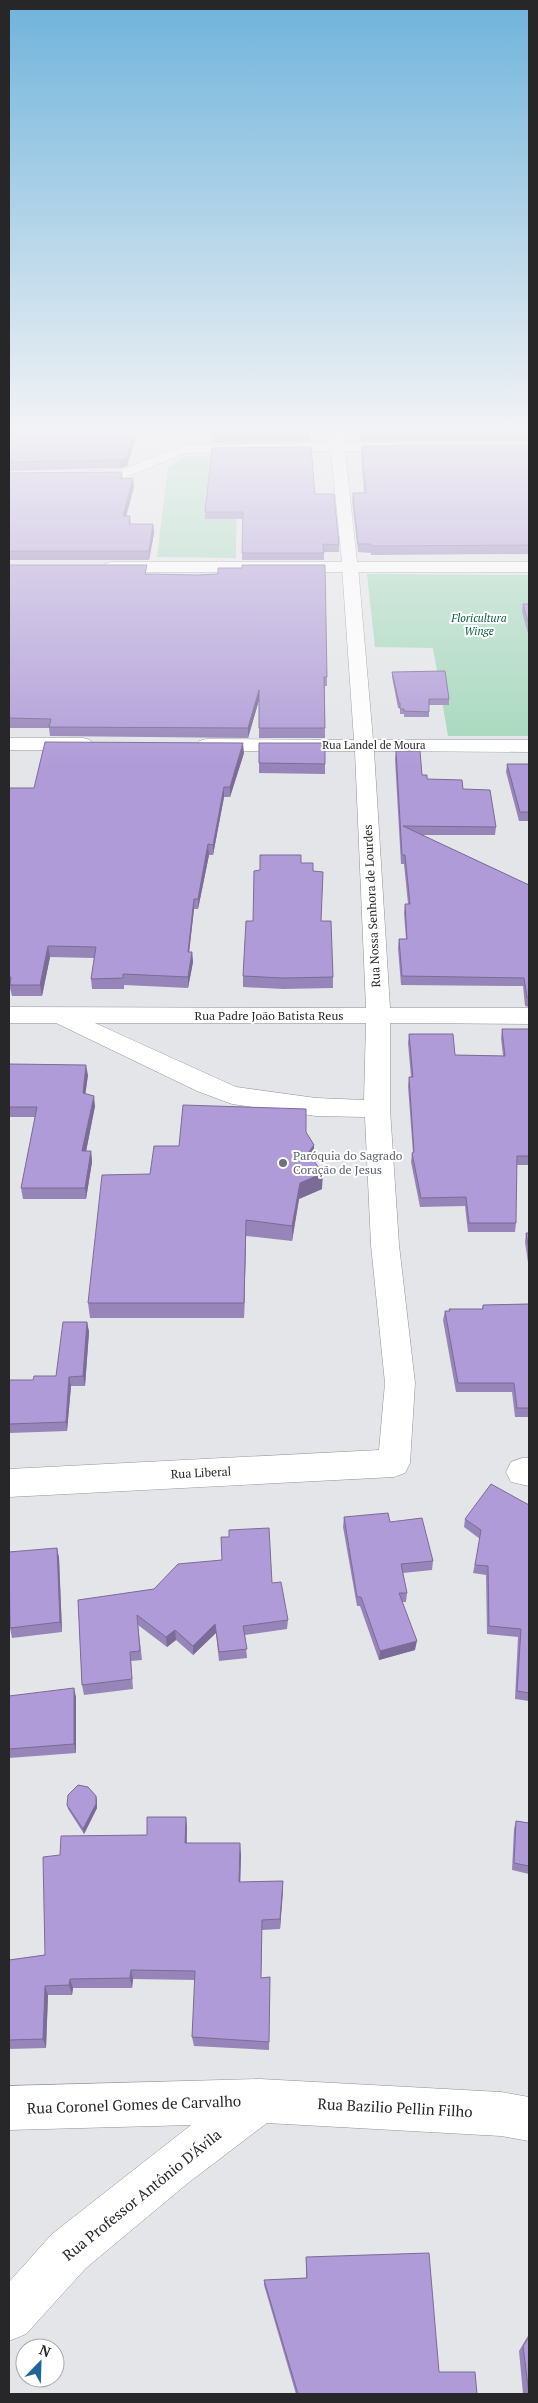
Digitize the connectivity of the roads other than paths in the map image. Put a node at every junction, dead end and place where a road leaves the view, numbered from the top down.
1 (347, 542) edge
2 (350, 566) junction
3 (97, 567) edge
4 (529, 567) edge
5 (9, 744) edge
6 (98, 744) edge
7 (186, 744) edge
8 (364, 745) junction
9 (529, 746) edge
10 (9, 1015) edge
11 (59, 1015) junction
12 (378, 1016) junction
13 (529, 1016) edge
14 (377, 1110) junction
15 (394, 1463) joint
16 (9, 1483) edge
17 (260, 2101) junction
18 (9, 2108) edge
19 (529, 2119) edge
20 (9, 2317) edge

1 - 2 street, Rua Nossa Senhora de Lourdes
2 - 3 street
2 - 4 street
2 - 8 street, Rua Nossa Senhora de Lourdes
5 - 6 street
7 - 8 street, Rua Landel de Moura
8 - 9 street, Rua Landel de Moura
8 - 12 street, Rua Nossa Senhora de Lourdes
10 - 11 street, Rua Padre João Batista Reus
11 - 12 street, Rua Padre João Batista Reus
11 - 14 street
12 - 13 street, Rua Padre João Batista Reus
12 - 14 street, Rua Nossa Senhora de Lourdes
14 - 15 street, Rua Nossa Senhora de Lourdes
15 - 16 street, Rua Liberal
17 - 18 street, Rua Coronel Gomes de Carvalho
17 - 19 street, Rua Bazilio Pellin Filho
17 - 20 street, Rua Professor Antônio D'Ávila

